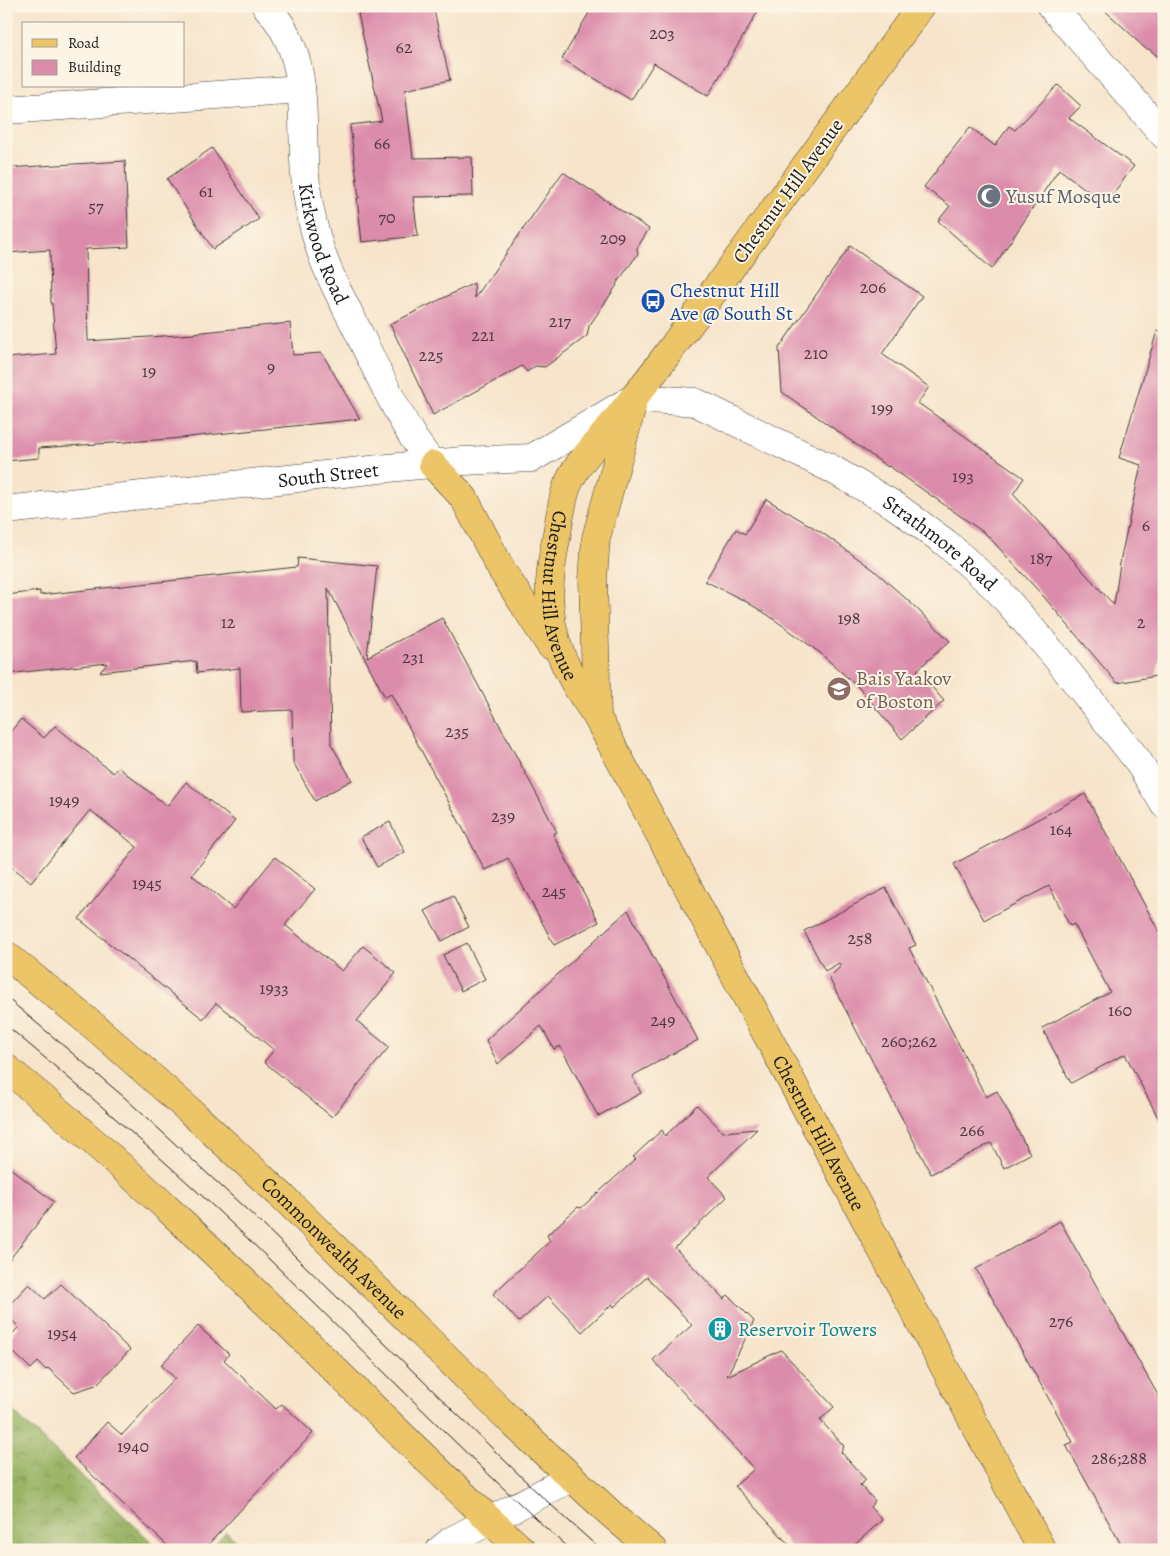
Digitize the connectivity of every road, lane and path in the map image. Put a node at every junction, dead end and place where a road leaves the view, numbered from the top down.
1 (266, 6) edge
2 (921, 6) edge
3 (1051, 6) edge
4 (301, 88) junction
5 (6, 110) edge
6 (1164, 135) edge
7 (634, 398) junction
8 (433, 465) junction
9 (6, 510) edge
10 (570, 675) junction
11 (597, 717) junction
12 (1164, 804) edge
13 (6, 955) edge
14 (6, 1068) edge
15 (571, 1478) junction
16 (490, 1521) junction
17 (440, 1550) edge
18 (522, 1550) edge
19 (653, 1550) edge
20 (1042, 1550) edge

1 - 4 street, Kirkwood Road
2 - 7 main road, Chestnut Hill Avenue
3 - 6 street
4 - 5 street
4 - 8 street, Kirkwood Road
7 - 8 street, South Street
7 - 10 main road, Chestnut Hill Avenue
7 - 11 main road, Chestnut Hill Avenue
7 - 12 street, Strathmore Road
8 - 9 street, South Street
8 - 10 main road
10 - 11 main road, Chestnut Hill Avenue
11 - 20 main road, Chestnut Hill Avenue
13 - 15 main road, Commonwealth Avenue
14 - 16 main road
15 - 16 street
15 - 19 main road, Commonwealth Avenue
16 - 17 street
16 - 18 main road

